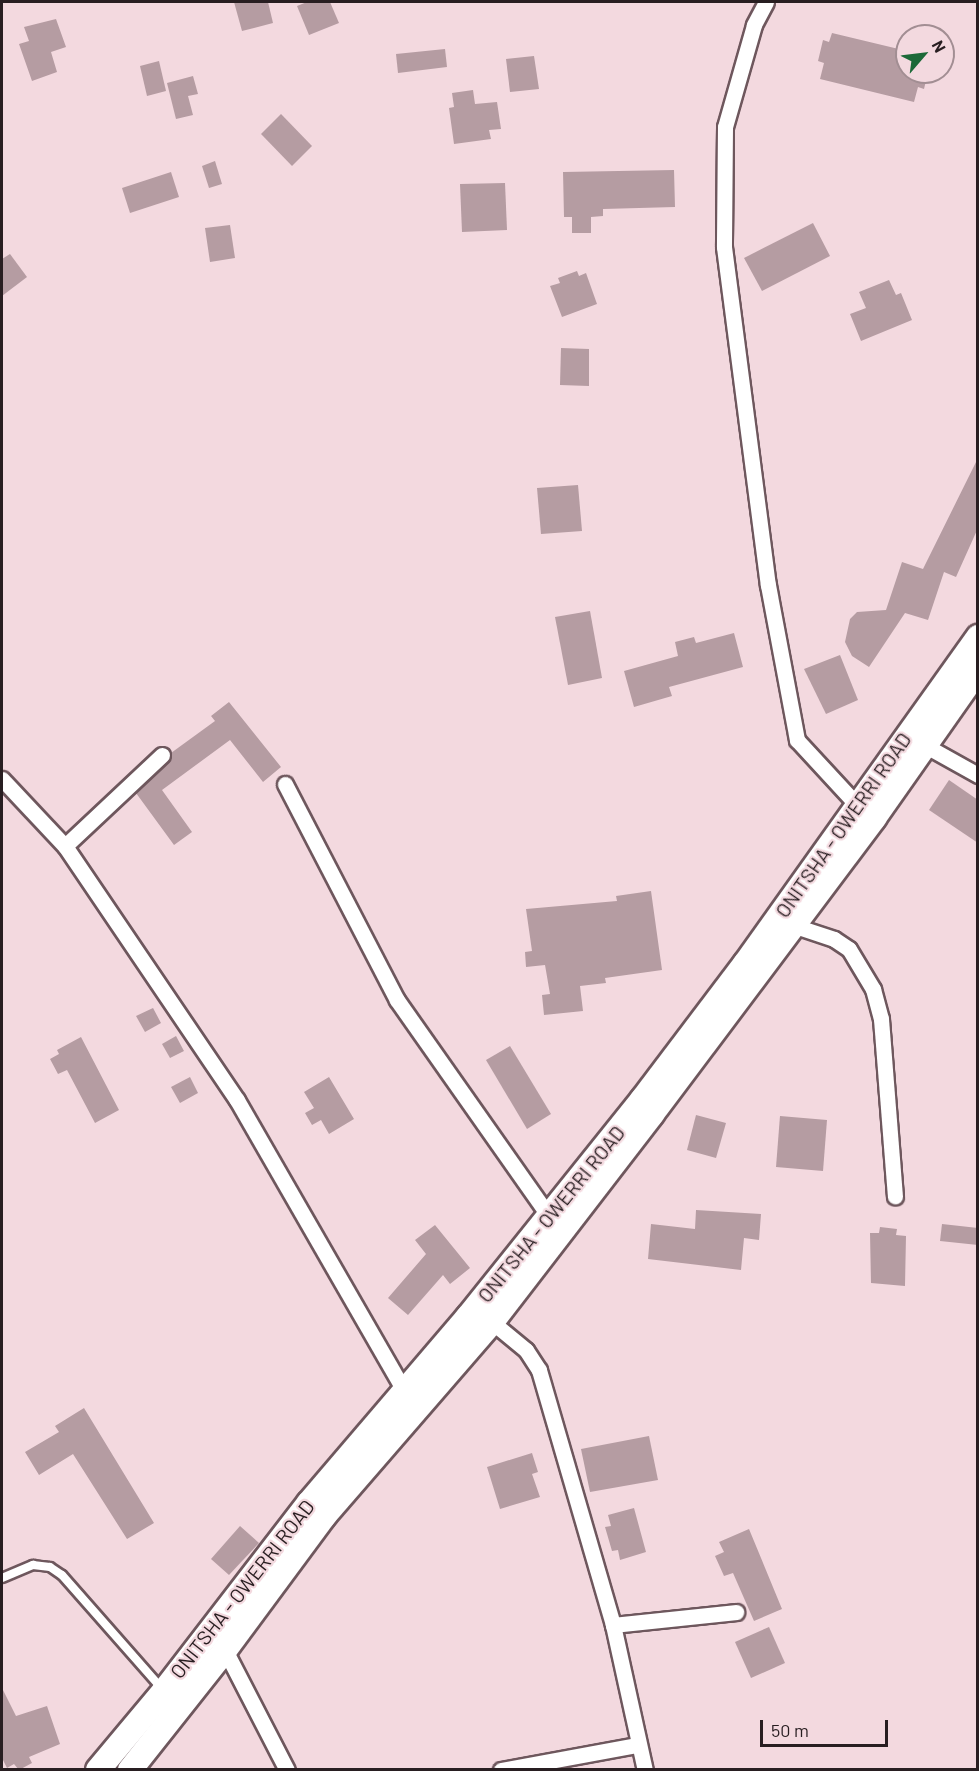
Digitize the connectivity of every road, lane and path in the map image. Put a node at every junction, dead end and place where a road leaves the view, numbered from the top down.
1 (766, 2) edge
2 (978, 637) edge
3 (978, 670) edge
4 (926, 746) junction
5 (162, 755) dead end
6 (978, 776) edge
7 (2, 779) edge
8 (285, 784) dead end
9 (857, 805) junction
10 (65, 846) junction
11 (795, 926) junction
12 (895, 1196) dead end
13 (549, 1216) junction
14 (492, 1322) junction
15 (404, 1391) junction
16 (2, 1578) edge
17 (736, 1612) dead end
18 (613, 1625) junction
19 (225, 1650) junction
20 (164, 1691) junction
21 (637, 1745) junction
22 (98, 1770) edge
23 (130, 1770) edge
24 (287, 1770) edge
25 (501, 1770) edge
26 (645, 1770) edge

1 - 9 street
2 - 9 highway, ONITSHA - OWERRI ROAD
3 - 4 highway, ONITSHA - OWERRI ROAD
4 - 6 street
4 - 11 highway, ONITSHA - OWERRI ROAD
5 - 10 street
7 - 10 street
8 - 13 street
9 - 13 highway, ONITSHA - OWERRI ROAD
10 - 15 street
11 - 12 street
11 - 14 highway, ONITSHA - OWERRI ROAD
13 - 15 highway, ONITSHA - OWERRI ROAD
14 - 18 street
14 - 19 highway, ONITSHA - OWERRI ROAD
15 - 20 highway, ONITSHA - OWERRI ROAD
16 - 20 lane
17 - 18 street
18 - 21 street
19 - 23 highway, ONITSHA - OWERRI ROAD
19 - 24 street
20 - 22 highway, ONITSHA - OWERRI ROAD
21 - 25 street
21 - 26 street

